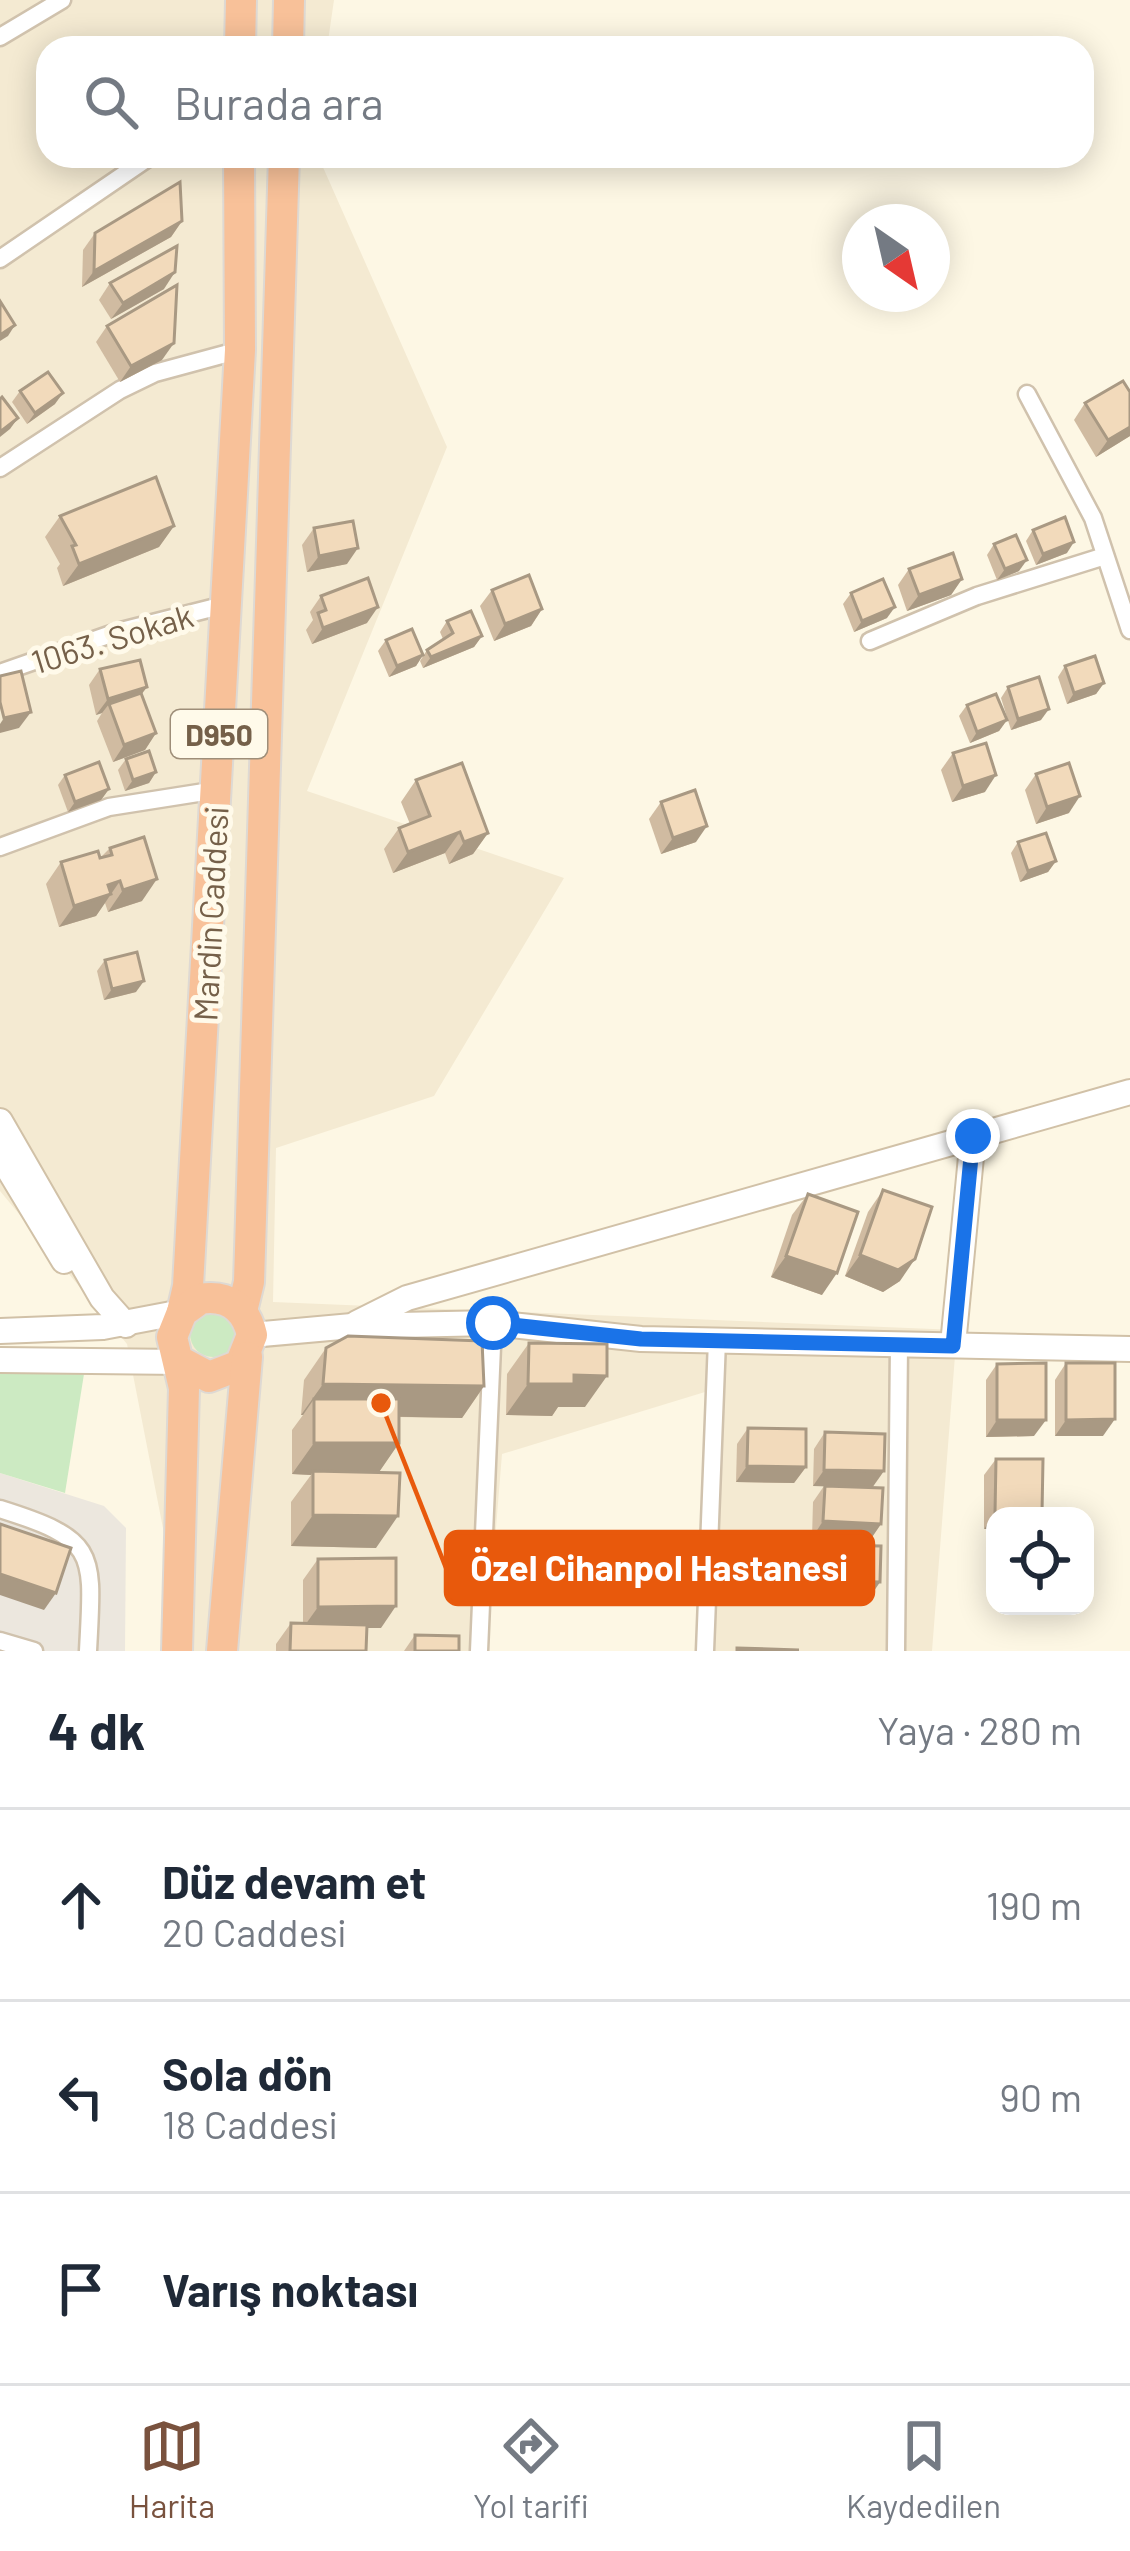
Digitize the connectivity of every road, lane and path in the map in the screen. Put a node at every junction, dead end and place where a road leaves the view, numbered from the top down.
1 (62, 0) edge
2 (241, 0) edge
3 (289, 0) edge
4 (240, 36) edge
5 (288, 36) edge
6 (0, 37) edge
7 (133, 168) edge
8 (239, 168) edge
9 (284, 168) edge
10 (0, 259) edge
11 (240, 350) junction
12 (1027, 394) dead end
13 (0, 468) edge
14 (1105, 556) junction
15 (224, 605) junction
16 (1130, 630) edge
17 (870, 641) dead end
18 (0, 673) edge
19 (217, 790) junction
20 (0, 826) edge
21 (6, 845) edge
22 (1130, 1092) edge
23 (0, 1121) edge
24 (973, 1136) junction
25 (0, 1155) edge
26 (182, 1312) junction
27 (493, 1323) junction
28 (115, 1326) junction
29 (352, 1326) junction
30 (0, 1331) edge
31 (247, 1334) junction
32 (717, 1340) junction
33 (899, 1344) junction
34 (953, 1346) junction
35 (1130, 1349) edge
36 (0, 1360) edge
37 (181, 1362) junction
38 (0, 1509) edge
39 (0, 1641) edge
40 (34, 1651) edge
41 (88, 1651) edge
42 (177, 1651) edge
43 (222, 1651) edge
44 (478, 1651) edge
45 (704, 1651) edge
46 (896, 1651) edge

1 - 6 street
2 - 4 highway
3 - 5 highway
7 - 10 street
8 - 11 highway, Mardin Caddesi / D950
9 - 31 highway, Mardin Caddesi / D950
11 - 13 street
11 - 15 highway, Mardin Caddesi / D950
12 - 14 street
14 - 16 street
14 - 17 street
15 - 18 street, 1063. Sokak
15 - 19 highway, Mardin Caddesi / D950
19 - 21 street
19 - 26 highway, Mardin Caddesi / D950
20 - 21 street
22 - 24 street
23 - 28 street
24 - 29 street
24 - 34 street
25 - 28 street
26 - 28 street
26 - 31 highway
26 - 37 highway, Mardin Caddesi
27 - 29 street
27 - 32 street
27 - 44 street
28 - 30 street
29 - 31 street
31 - 37 highway
31 - 43 highway, Mardin Caddesi / D950
32 - 33 street
32 - 45 street
33 - 34 street
33 - 46 street
34 - 35 street
36 - 37 street
37 - 42 highway, Mardin Caddesi
38 - 41 street
39 - 40 street

